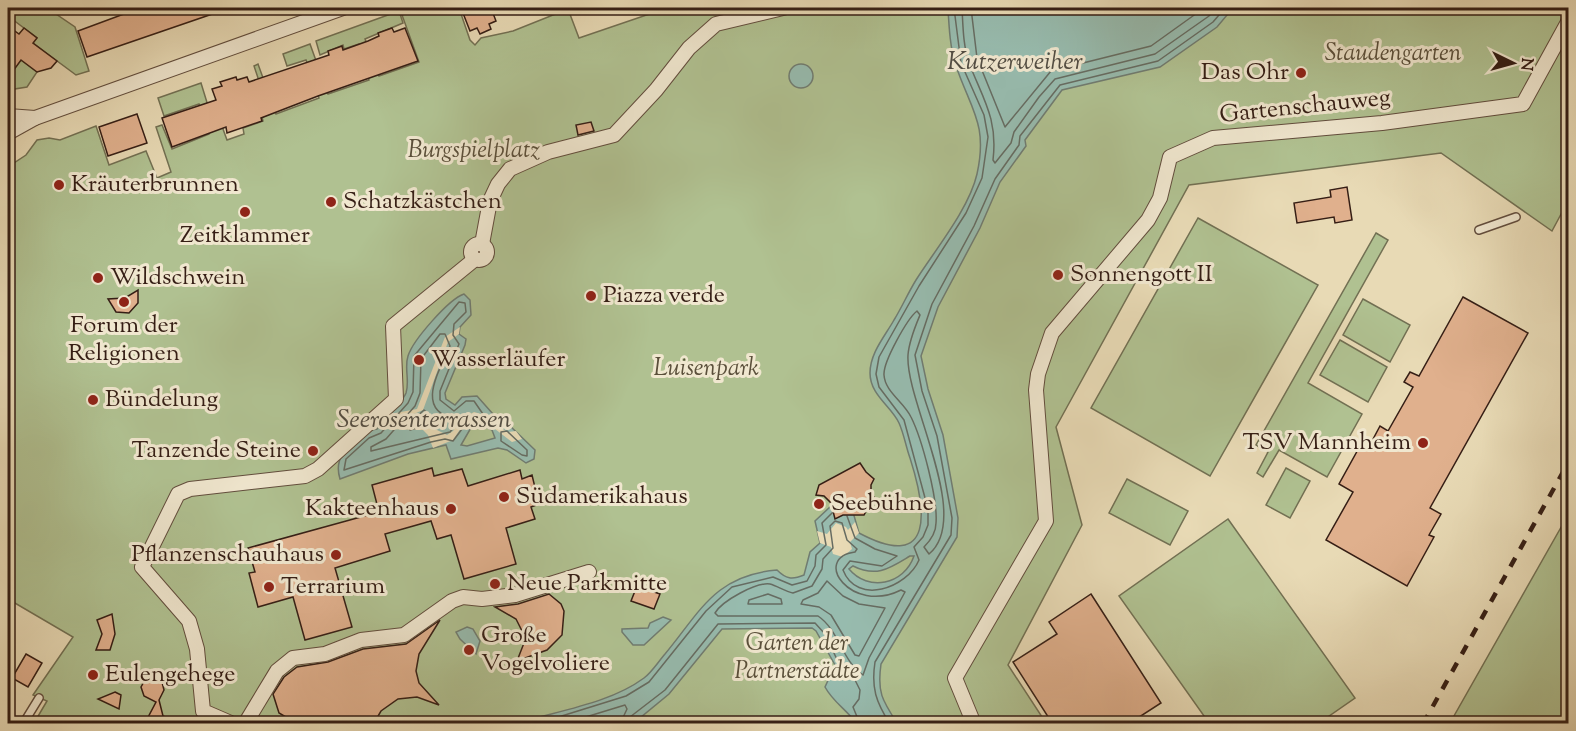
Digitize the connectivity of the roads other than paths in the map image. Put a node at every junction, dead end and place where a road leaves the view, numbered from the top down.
1 (343, 8) edge
2 (783, 8) edge
3 (1569, 22) edge
4 (8, 116) edge
5 (35, 118) junction
6 (8, 133) edge
7 (1516, 217) dead end
8 (1479, 230) dead end
9 (590, 572) dead end
10 (39, 698) dead end
11 (23, 723) edge
12 (233, 723) edge
13 (245, 723) edge
14 (974, 723) edge

1 - 5 street
2 - 12 street
3 - 14 street, Gartenschauweg
4 - 5 street
5 - 6 street
7 - 8 lane
9 - 13 street
10 - 11 lane

